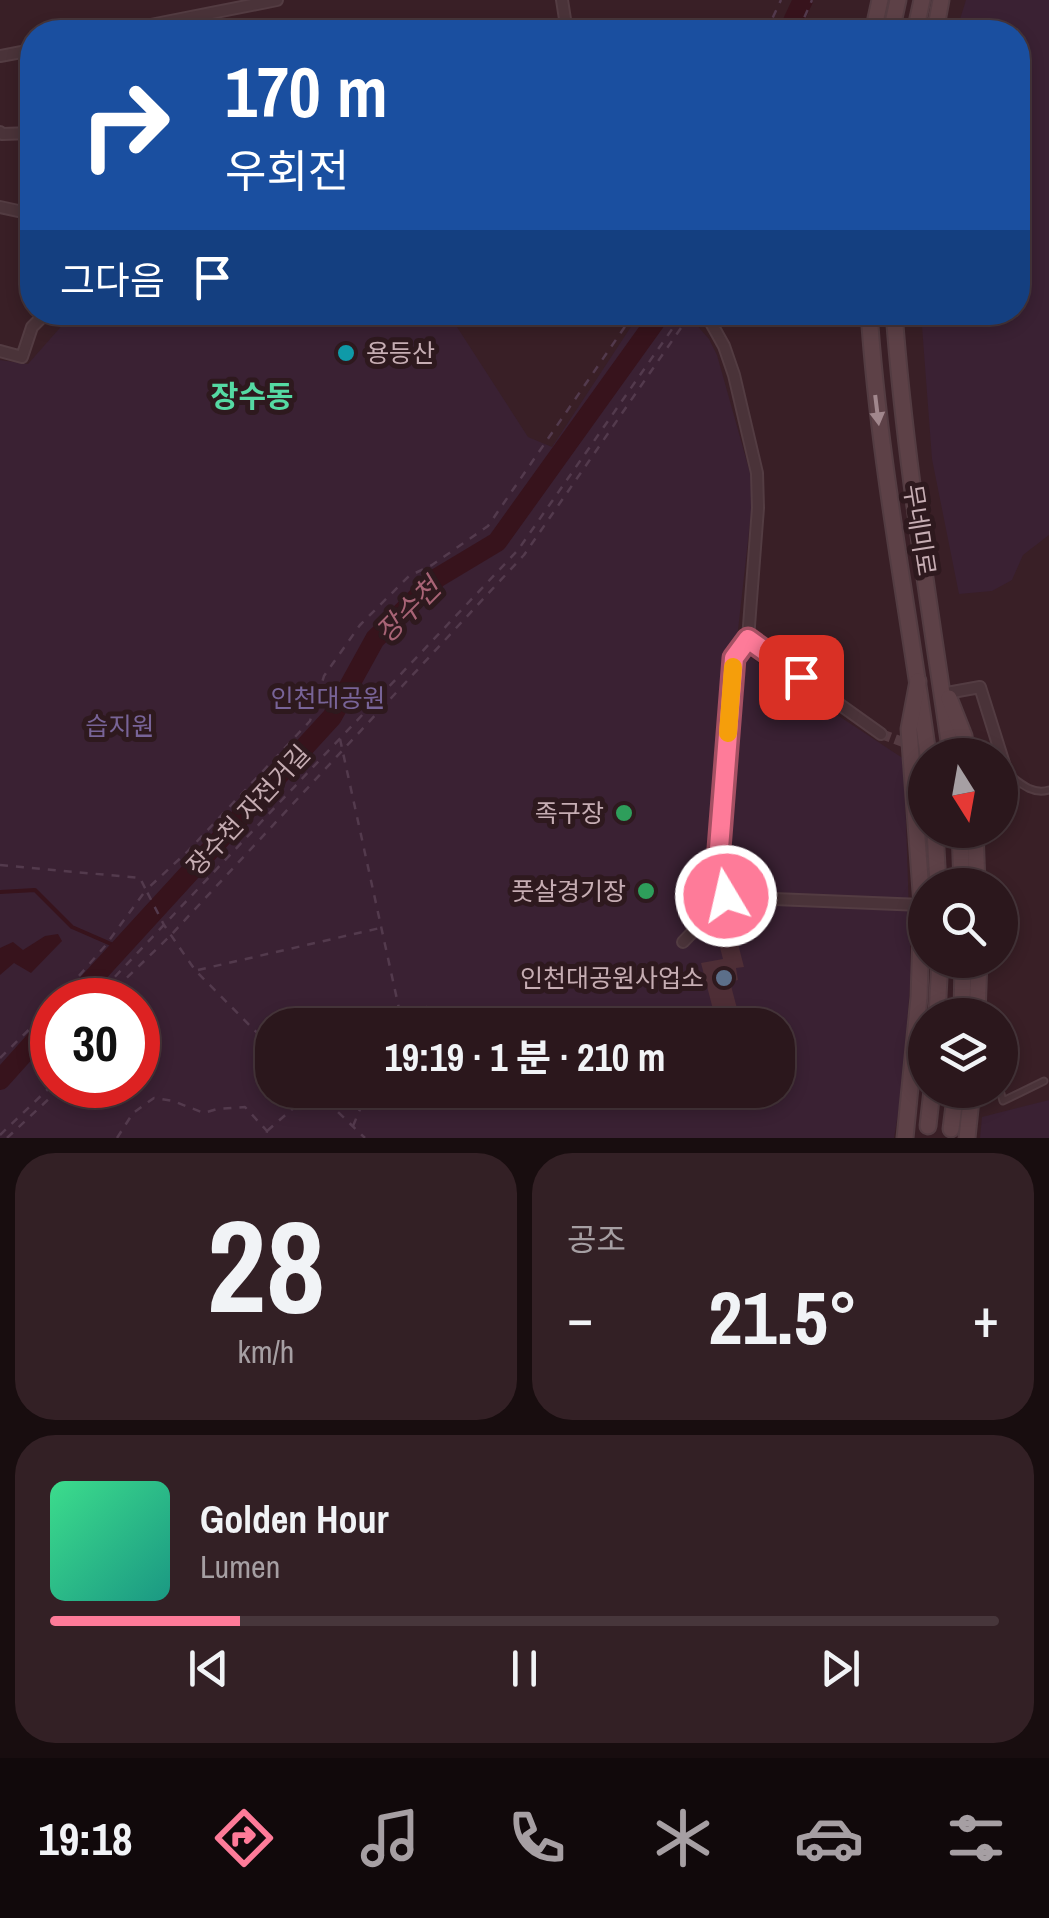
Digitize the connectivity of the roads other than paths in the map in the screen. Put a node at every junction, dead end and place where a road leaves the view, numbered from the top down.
1 (277, 0) edge
2 (257, 2) edge
3 (184, 20) edge
4 (34, 325) edge
5 (712, 325) edge
6 (870, 325) edge
7 (895, 325) edge
8 (0, 351) edge
9 (748, 639) junction
10 (940, 676) junction
11 (918, 681) junction
12 (947, 693) junction
13 (881, 734) tunnel mouth
14 (926, 738) edge
15 (949, 738) edge
16 (964, 738) edge
17 (993, 738) edge
18 (1018, 783) edge
19 (1049, 790) edge
20 (919, 868) edge
21 (726, 896) junction
22 (908, 904) edge
23 (682, 942) dead end
24 (920, 978) edge
25 (1044, 1081) dead end
26 (1018, 1094) edge
27 (930, 1108) edge
28 (958, 1108) edge
29 (967, 1108) edge
30 (928, 1126) dead end
31 (961, 1133) edge
32 (909, 1134) edge

1 - 2 street
2 - 3 street
4 - 8 street
5 - 9 street
6 -> 11 main road, 무네미로
7 - 10 main road, 무네미로
9 - 13 street
9 - 21 street
10 - 12 main road
10 - 15 main road, 무네미로
11 - 14 main road, 무네미로
11 - 20 main road
12 - 16 main road
12 - 17 street
18 - 19 lane
21 - 22 street
21 - 23 street
24 - 32 main road
25 - 26 lane
27 - 30 main road
28 - 31 main road
29 - 31 main road

